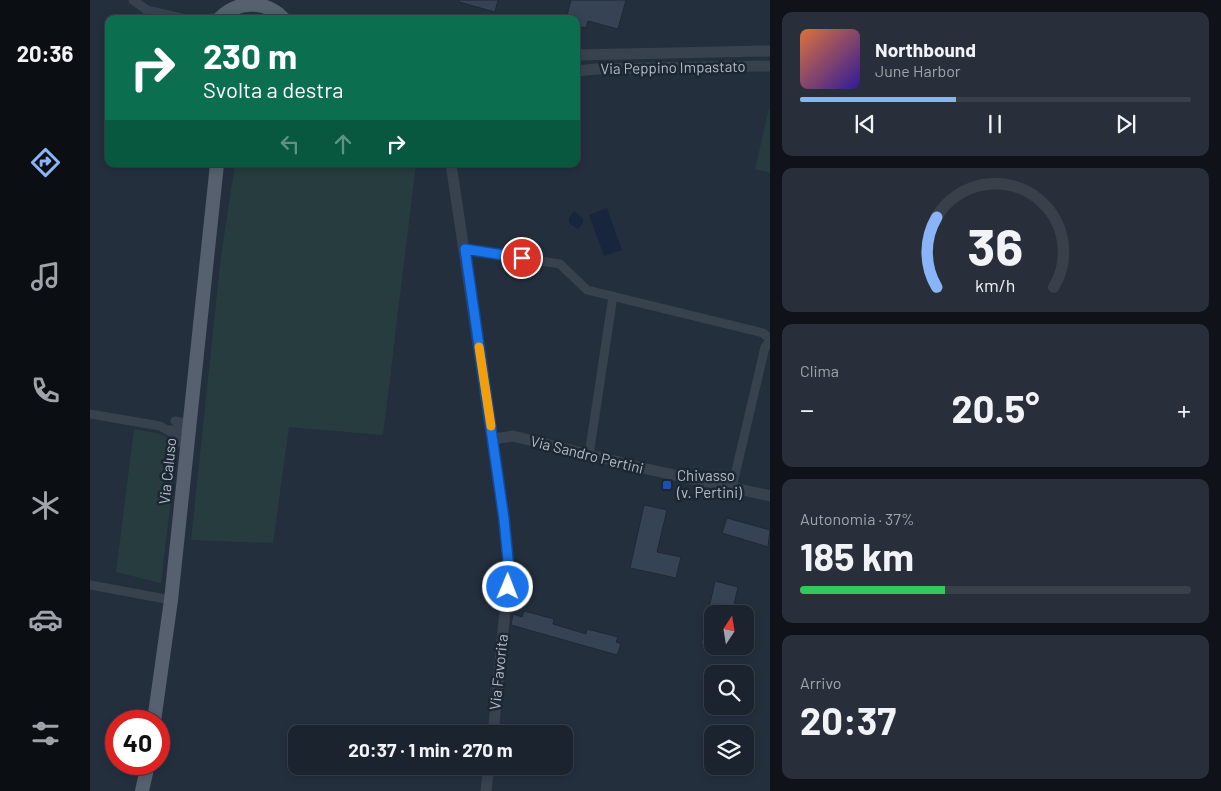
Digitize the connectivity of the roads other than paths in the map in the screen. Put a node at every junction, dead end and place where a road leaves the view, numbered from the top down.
1 (133, 0) edge
2 (246, 1) edge
3 (146, 10) junction
4 (280, 10) edge
5 (154, 15) edge
6 (168, 15) edge
7 (222, 15) edge
8 (770, 51) edge
9 (580, 55) edge
10 (770, 66) edge
11 (580, 70) edge
12 (217, 167) edge
13 (223, 167) edge
14 (452, 167) edge
15 (210, 224) junction
16 (465, 249) junction
17 (613, 296) junction
18 (770, 340) edge
19 (192, 409) junction
20 (90, 414) edge
21 (175, 421) junction
22 (189, 426) junction
23 (165, 428) junction
24 (493, 439) junction
25 (187, 450) junction
26 (589, 455) junction
27 (732, 488) junction
28 (770, 496) edge
29 (90, 585) edge
30 (170, 600) junction
31 (155, 710) edge
32 (493, 725) edge
33 (147, 775) edge
34 (488, 775) edge
35 (145, 788) edge
36 (486, 791) edge

1 - 3 street
2 - 4 main road
2 - 7 main road
3 - 5 street
3 - 6 street
8 - 9 street, Via Peppino Impastato
10 - 11 street, Via Peppino Impastato
12 - 15 main road, Via Caluso
13 - 15 main road, Via Caluso
14 - 16 street, Via Favorita
15 - 19 main road, Via Caluso
16 - 17 street
16 - 24 street, Via Favorita
17 - 18 street
17 - 26 street
18 - 27 street
19 - 21 street
19 - 22 main road, Via Caluso
20 - 23 street
21 - 22 street
21 - 23 street
22 - 23 street
22 - 25 main road, Via Caluso
23 - 25 street
24 - 26 street, Via Sandro Pertini
24 - 32 street, Via Favorita
25 - 30 main road, Via Caluso
26 - 27 street, Via Sandro Pertini
27 - 28 street, Via Sandro Pertini
29 - 30 street
30 - 31 main road, Via Caluso
33 - 35 main road
34 - 36 street

